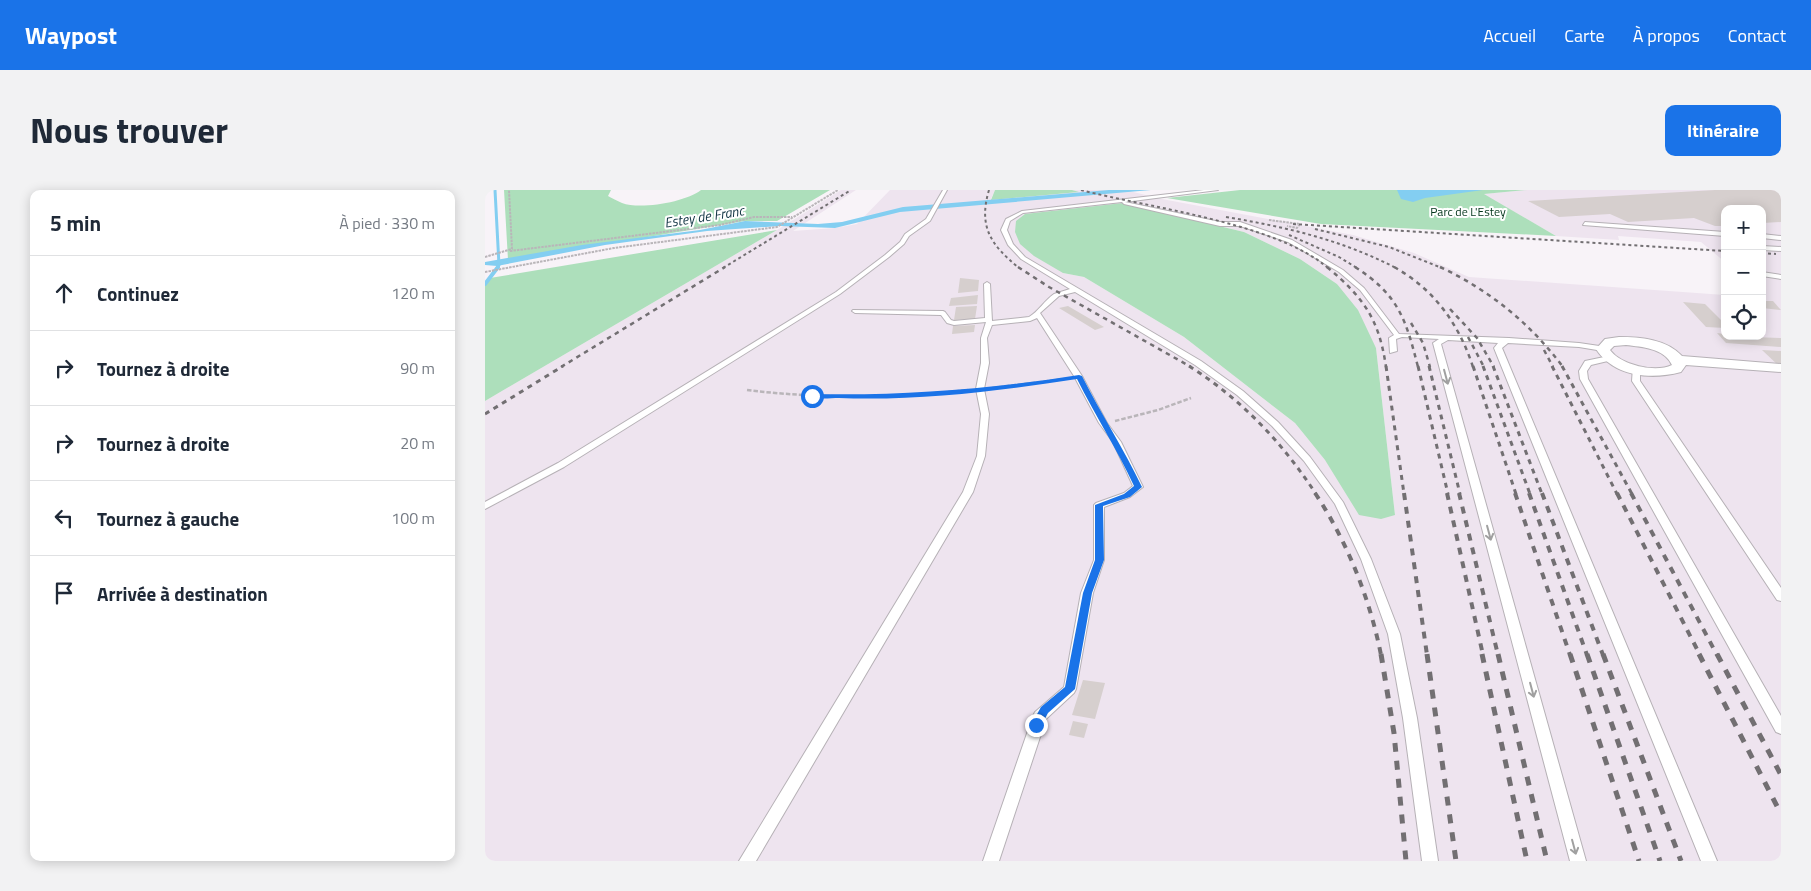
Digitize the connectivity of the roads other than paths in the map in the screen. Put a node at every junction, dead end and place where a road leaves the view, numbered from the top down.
1 (945, 190) edge
2 (1216, 190) edge
3 (1118, 201) junction
4 (1585, 224) dead end
5 (1721, 234) edge
6 (1766, 236) edge
7 (1781, 238) edge
8 (1766, 248) edge
9 (1781, 249) edge
10 (1766, 274) edge
11 (1781, 276) edge
12 (987, 284) dead end
13 (1074, 290) junction
14 (855, 311) dead end
15 (1037, 313) junction
16 (989, 322) junction
17 (1397, 335) junction
18 (1448, 337) junction
19 (1509, 340) junction
20 (1393, 351) dead end
21 (1606, 354) junction
22 (1678, 360) junction
23 (1781, 368) edge
24 (1635, 369) junction
25 (485, 506) edge
26 (1781, 597) edge
27 (1781, 728) edge
28 (747, 861) edge
29 (991, 861) edge
30 (1430, 861) edge
31 (1578, 861) edge
32 (1709, 861) edge

1 - 25 lane
2 - 3 lane
3 - 13 lane
3 - 17 lane
4 - 5 lane
6 - 7 lane
8 - 9 lane
10 - 11 lane
12 - 16 lane
13 - 15 lane
13 - 30 lane
14 - 16 lane
15 - 16 lane
15 - 29 lane
16 - 28 lane
17 - 18 lane
17 - 20 lane
18 - 19 lane
18 -> 31 lane
19 - 21 lane
19 - 32 lane
21 - 22 street
21 - 24 street
21 - 27 lane
22 - 23 street
22 - 24 street
24 - 26 lane

